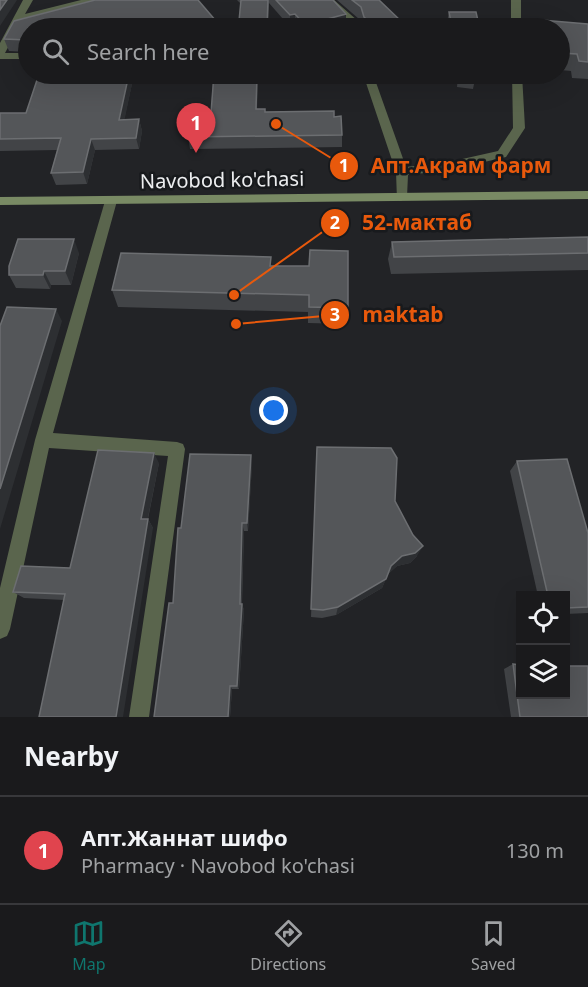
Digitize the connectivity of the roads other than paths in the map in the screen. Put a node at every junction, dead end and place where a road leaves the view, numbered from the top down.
1 (28, 0) edge
2 (92, 0) edge
3 (328, 0) edge
4 (516, 0) edge
5 (19, 18) edge
6 (22, 18) edge
7 (348, 18) edge
8 (516, 18) edge
9 (18, 19) edge
10 (0, 54) edge
11 (18, 55) edge
12 (371, 84) edge
13 (517, 84) edge
14 (402, 172) junction
15 (588, 195) edge
16 (401, 197) junction
17 (0, 201) edge
18 (111, 201) junction
19 (43, 440) junction
20 (0, 629) edge
21 (139, 717) edge

1 - 5 street
2 - 6 street
3 - 7 street
4 - 8 street
9 - 10 street
10 - 11 street
12 - 14 street
13 - 14 street
14 - 16 street
15 - 16 street, Navobod ko'chasi
16 - 18 street, Navobod ko'chasi
17 - 18 street, Navobod ko'chasi
18 - 19 street
19 - 20 street
19 - 21 street

